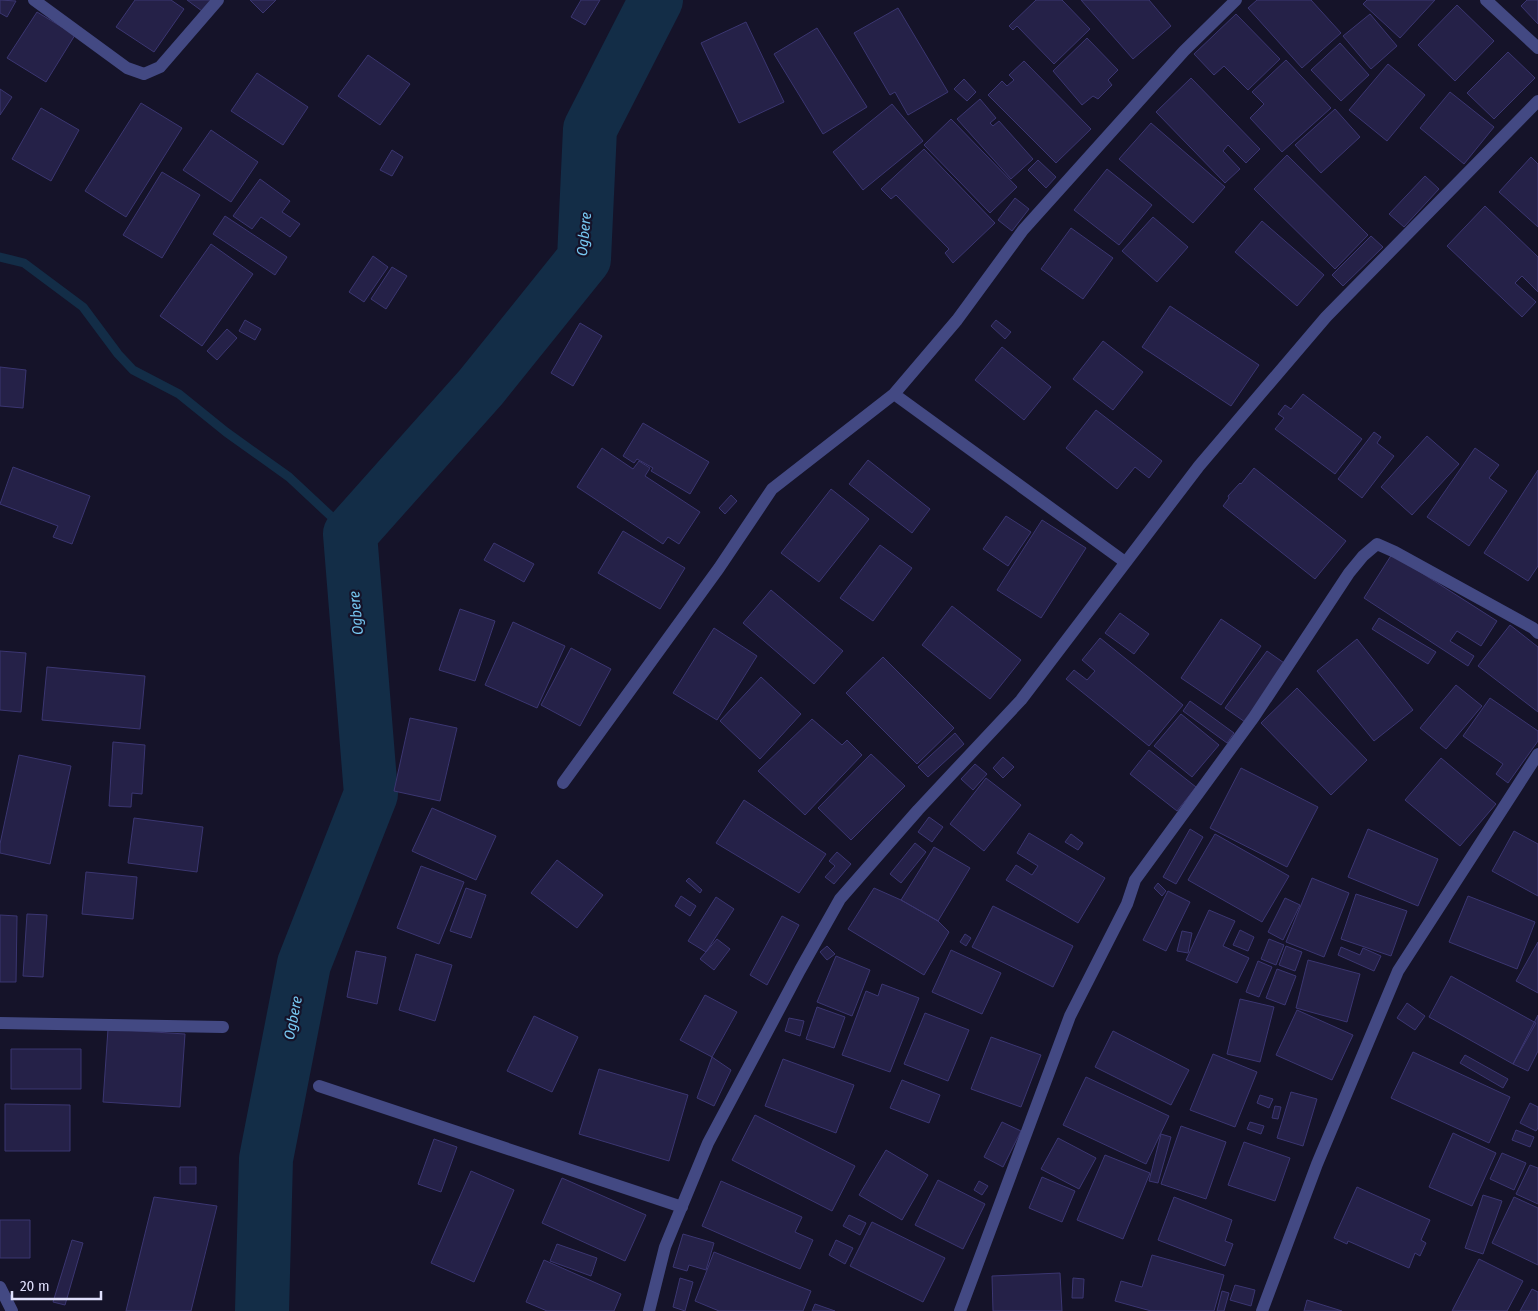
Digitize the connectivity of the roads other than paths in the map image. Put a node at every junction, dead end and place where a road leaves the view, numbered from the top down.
1 (34, 0) edge
2 (218, 0) edge
3 (1236, 0) edge
4 (1486, 0) edge
5 (1538, 48) edge
6 (1538, 102) edge
7 (894, 394) junction
8 (1125, 562) junction
9 (1538, 633) edge
10 (1538, 754) edge
11 (563, 783) dead end
12 (0, 1023) edge
13 (223, 1027) dead end
14 (319, 1086) dead end
15 (682, 1207) junction
16 (0, 1287) edge
17 (12, 1311) edge
18 (649, 1311) edge
19 (960, 1311) edge
20 (1262, 1311) edge

1 - 2 street
3 - 7 street
4 - 5 street
6 - 8 street
7 - 8 street
7 - 11 street
8 - 15 street
9 - 19 street
10 - 20 street
12 - 13 street
14 - 15 street
15 - 18 street
16 - 17 street

